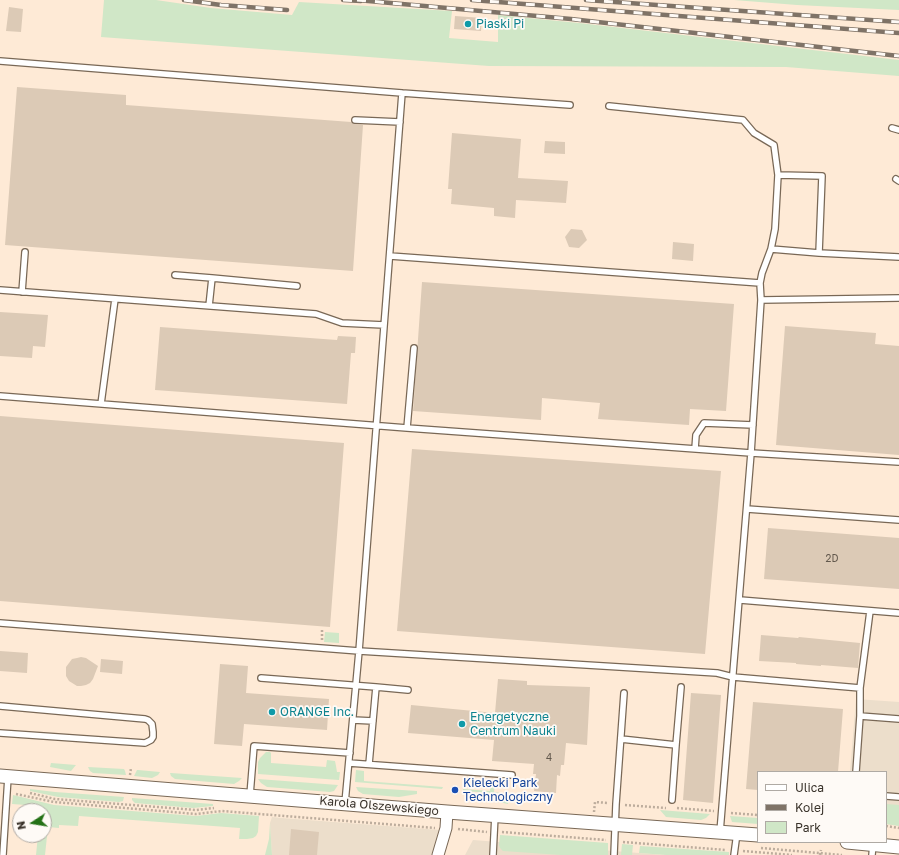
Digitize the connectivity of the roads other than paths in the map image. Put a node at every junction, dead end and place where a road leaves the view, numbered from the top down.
1 (0, 61) edge
2 (402, 92) junction
3 (570, 105) dead end
4 (609, 106) dead end
5 (355, 120) dead end
6 (400, 122) junction
7 (892, 128) dead end
8 (899, 130) edge
9 (778, 175) junction
10 (771, 249) junction
11 (25, 252) dead end
12 (819, 253) junction
13 (390, 256) junction
14 (899, 257) edge
15 (175, 275) dead end
16 (212, 278) junction
17 (760, 283) junction
18 (297, 286) dead end
19 (0, 290) edge
20 (22, 292) junction
21 (899, 298) edge
22 (115, 299) junction
23 (761, 300) junction
24 (209, 306) junction
25 (384, 326) junction
26 (414, 348) dead end
27 (0, 396) edge
28 (101, 404) junction
29 (753, 425) junction
30 (376, 426) junction
31 (407, 428) junction
32 (695, 449) junction
33 (752, 453) junction
34 (899, 462) edge
35 (747, 509) junction
36 (899, 520) edge
37 (740, 600) junction
38 (870, 611) junction
39 (899, 613) edge
40 (0, 623) edge
41 (359, 650) junction
42 (733, 677) junction
43 (261, 678) dead end
44 (356, 686) junction
45 (376, 687) junction
46 (681, 687) dead end
47 (860, 688) junction
48 (408, 690) dead end
49 (624, 693) dead end
50 (0, 706) edge
51 (860, 716) junction
52 (899, 719) edge
53 (353, 720) junction
54 (373, 721) junction
55 (0, 733) edge
56 (621, 739) junction
57 (676, 745) junction
58 (350, 752) junction
59 (349, 763) junction
60 (369, 764) junction
61 (856, 771) edge
62 (512, 775) dead end
63 (4, 776) edge
64 (250, 796) junction
65 (887, 796) edge
66 (899, 797) edge
67 (672, 800) dead end
68 (345, 803) junction
69 (448, 812) junction
70 (495, 815) junction
71 (616, 824) junction
72 (720, 832) junction
73 (737, 833) junction
74 (757, 835) edge
75 (850, 843) edge
76 (899, 847) edge
77 (872, 850) edge
78 (735, 853) edge
79 (2, 855) edge
80 (438, 855) edge
81 (493, 855) edge
82 (614, 855) edge

1 - 2 lane
2 - 3 lane
2 - 6 lane
4 - 9 lane
5 - 6 lane
6 - 13 lane
7 - 8 lane
9 - 10 lane
9 - 12 lane
10 - 12 lane
10 - 17 lane
11 - 20 lane
12 - 14 lane
13 - 17 lane
13 - 25 lane
15 - 16 lane
16 - 18 lane
16 - 24 lane
17 - 23 lane
19 - 20 lane
20 - 22 lane
21 - 23 lane
22 - 24 lane
22 - 28 lane
23 - 29 lane
24 - 25 lane
25 - 30 lane
26 - 31 lane
27 - 28 lane
28 - 30 lane
29 - 32 lane
29 - 33 lane
30 - 31 lane
30 - 41 lane
31 - 32 lane
32 - 33 lane
33 - 34 lane
33 - 35 lane
35 - 36 lane
35 - 37 lane
37 - 38 lane
37 - 42 lane
38 - 39 lane
38 - 47 lane
40 - 41 lane
41 - 42 lane
41 - 44 lane
42 - 47 lane
42 - 72 lane
43 - 44 lane
44 - 45 lane
44 - 53 lane
45 - 48 lane
45 - 54 lane
46 - 57 lane
47 - 51 lane
49 - 56 lane
50 - 55 lane
51 - 52 lane
51 - 61 lane
53 - 54 lane
53 - 58 lane
54 - 60 lane
56 - 57 lane
56 - 71 lane
57 - 67 lane
58 - 59 lane
58 - 64 lane
59 - 60 lane
59 - 68 lane
60 - 62 lane
63 - 64 street, Karola Olszewskiego
63 - 79 lane
64 - 68 street, Karola Olszewskiego
65 - 66 lane
68 - 69 street, Karola Olszewskiego
69 - 70 street, Karola Olszewskiego
69 - 80 street
70 - 71 street, Karola Olszewskiego
70 - 81 lane
71 - 72 street, Karola Olszewskiego
71 - 82 lane
72 - 73 street, Karola Olszewskiego
73 - 74 street, Karola Olszewskiego
73 - 78 lane
75 - 77 street
76 - 77 street

